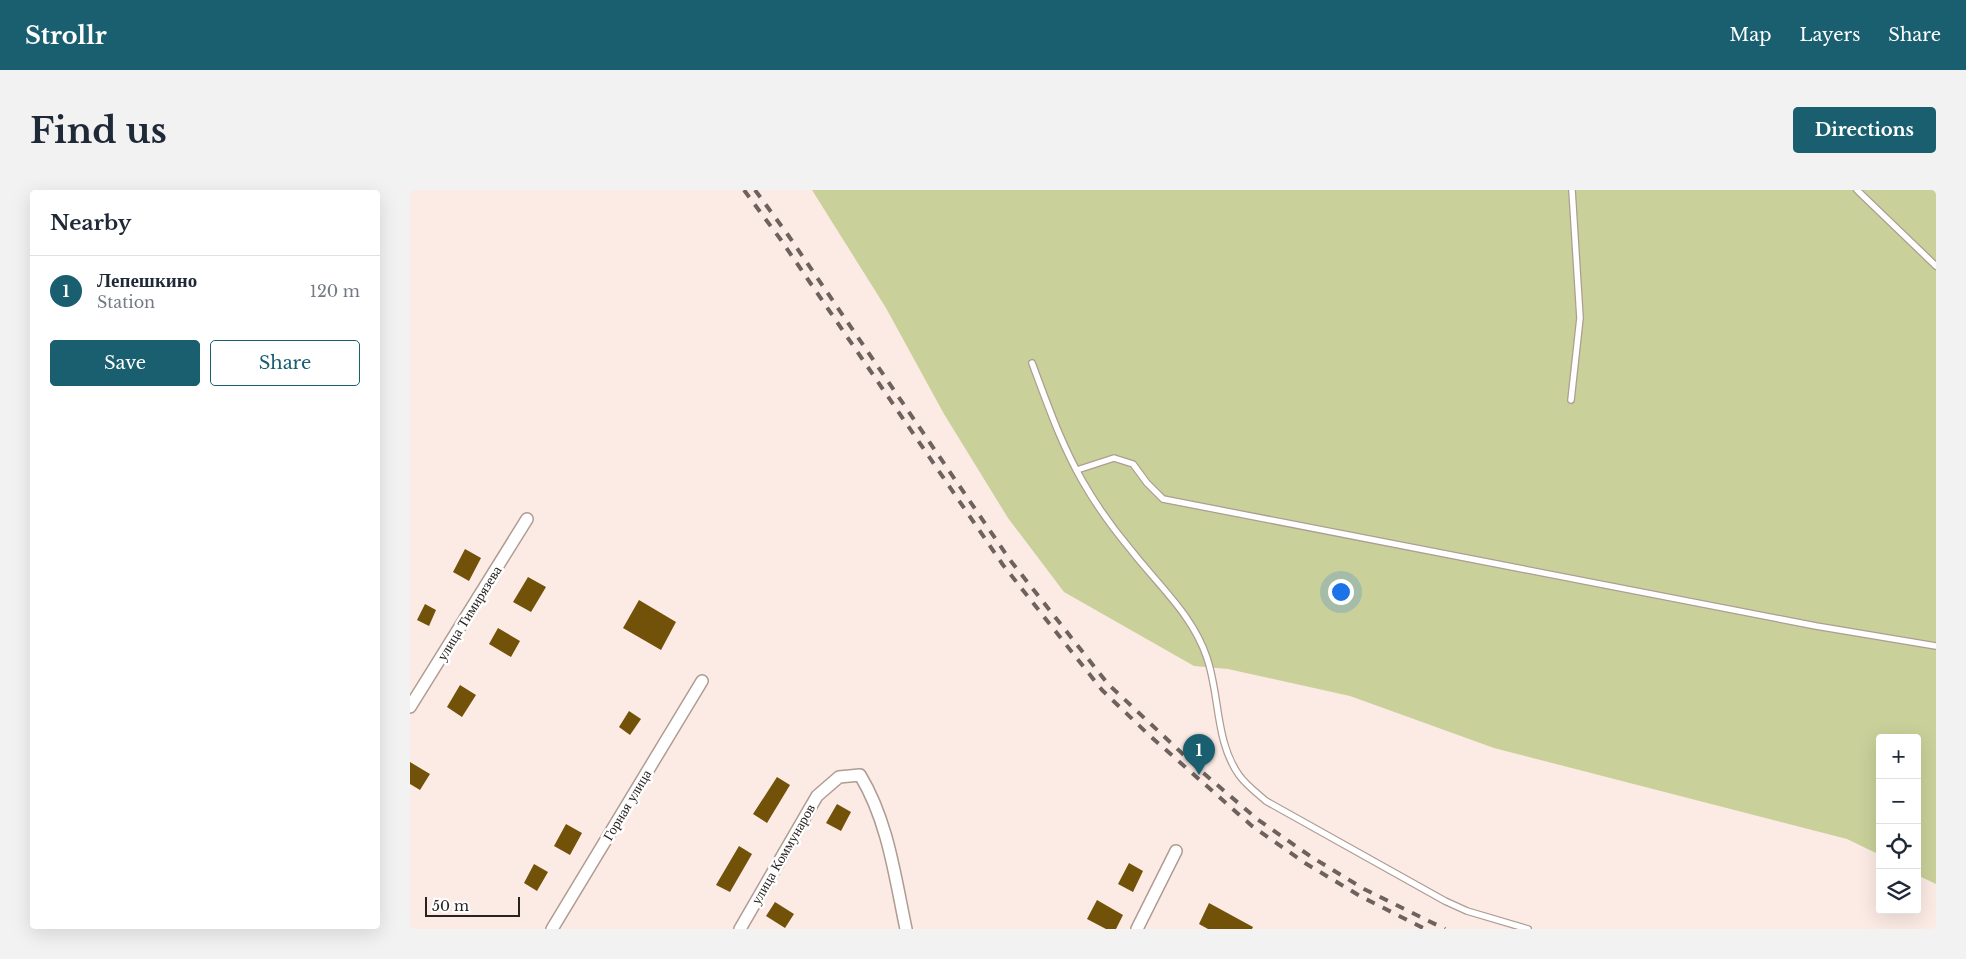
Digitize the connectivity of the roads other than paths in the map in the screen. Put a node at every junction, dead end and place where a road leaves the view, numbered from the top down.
1 (1572, 190) edge
2 (1856, 190) edge
3 (1936, 266) edge
4 (1032, 363) dead end
5 (1571, 400) dead end
6 (1077, 470) junction
7 (527, 518) dead end
8 (1936, 646) edge
9 (702, 682) dead end
10 (410, 707) edge
11 (1176, 851) dead end
12 (552, 929) edge
13 (740, 929) edge
14 (906, 929) edge
15 (1136, 929) edge
16 (1528, 929) edge

1 - 5 lane
2 - 3 lane
4 - 6 lane
6 - 8 lane
6 - 16 lane
7 - 10 street, улица Тимирязева
9 - 12 street, Горная улица
11 - 15 street
13 - 14 street, улица Коммунаров

